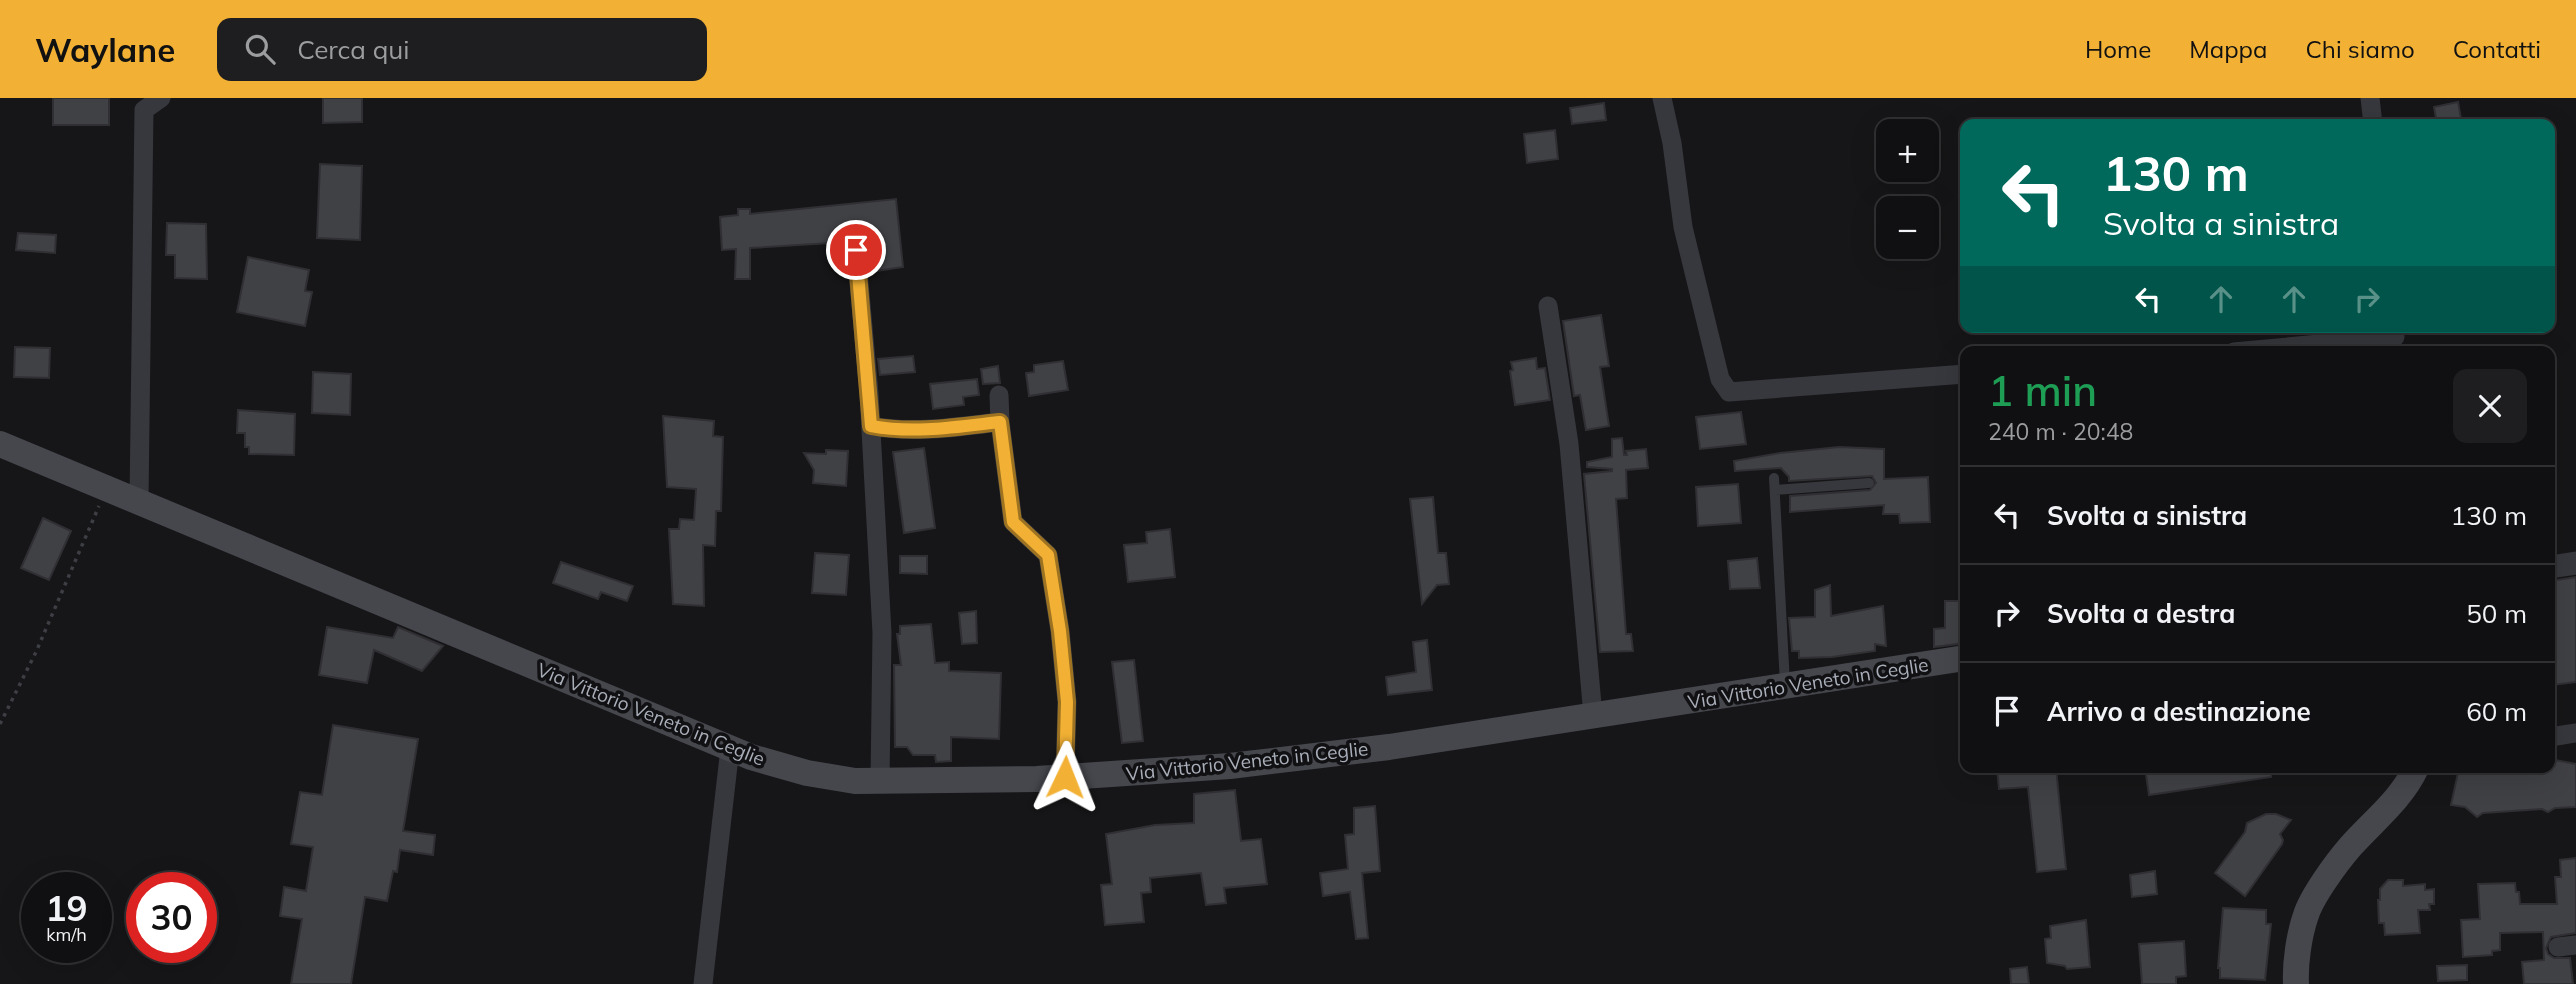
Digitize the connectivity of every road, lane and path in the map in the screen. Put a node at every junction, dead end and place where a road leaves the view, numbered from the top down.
1 (162, 98) edge
2 (1662, 98) edge
3 (2370, 98) edge
4 (142, 104) edge
5 (2372, 119) edge
6 (856, 250) dead end
7 (1548, 306) dead end
8 (2395, 339) edge
9 (2308, 346) edge
10 (1960, 374) edge
11 (999, 395) dead end
12 (1000, 422) junction
13 (871, 426) junction
14 (0, 443) edge
15 (1774, 478) dead end
16 (1869, 482) dead end
17 (107, 487) junction
18 (1775, 489) junction
19 (139, 500) junction
20 (2576, 563) edge
21 (2555, 566) edge
22 (1960, 659) edge
23 (1785, 687) junction
24 (1593, 716) junction
25 (0, 724) edge
26 (2576, 733) edge
27 (2555, 736) edge
28 (730, 748) junction
29 (2413, 773) edge
30 (1065, 777) junction
31 (880, 781) junction
32 (703, 984) edge
33 (2296, 984) edge

1 - 4 street
2 - 10 street
3 - 5 street
4 - 19 street
6 - 13 street
7 - 24 street
8 - 9 street
11 - 12 street
12 - 13 street
12 - 30 street
13 - 31 street
14 - 17 main road, Via Vittorio Veneto in Ceglie
15 - 18 lane
16 - 18 lane
17 - 19 main road, Via Vittorio Veneto in Ceglie
17 - 25 path
18 - 23 lane
19 - 28 main road, Via Vittorio Veneto in Ceglie
20 - 21 street
22 - 23 main road, Via Vittorio Veneto in Ceglie
23 - 24 main road, Via Vittorio Veneto in Ceglie
24 - 30 main road, Via Vittorio Veneto in Ceglie
26 - 27 street
28 - 31 main road, Via Vittorio Veneto in Ceglie
28 - 32 street
29 - 33 main road
30 - 31 main road, Via Vittorio Veneto in Ceglie

